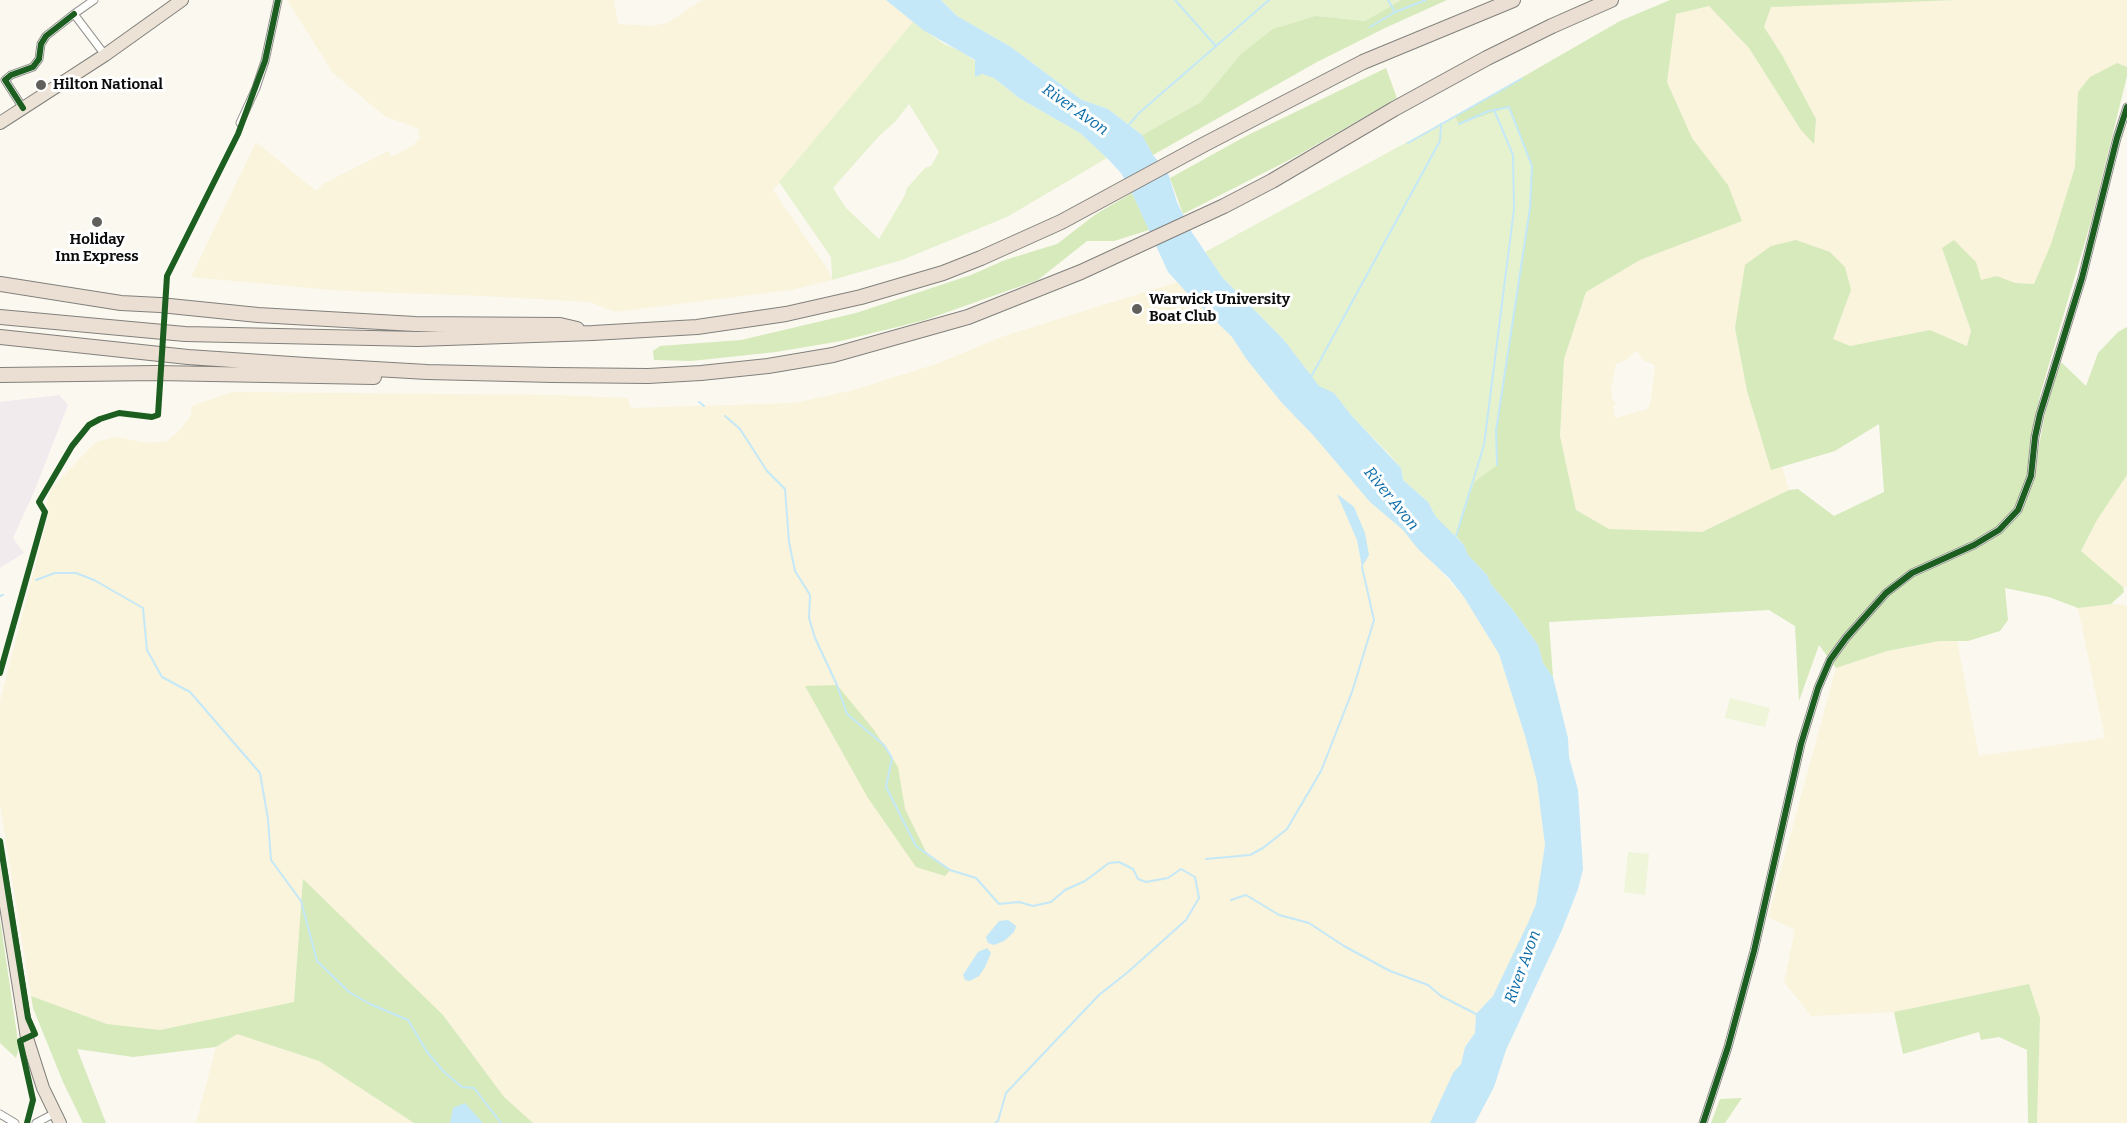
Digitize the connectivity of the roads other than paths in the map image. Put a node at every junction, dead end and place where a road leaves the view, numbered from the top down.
1 (94, 0) edge
2 (182, 0) edge
3 (278, 0) edge
4 (1513, 0) edge
5 (1611, 0) edge
6 (74, 14) junction
7 (105, 55) junction
8 (2127, 107) edge
9 (23, 108) junction
10 (0, 123) edge
11 (240, 123) dead end
12 (0, 284) edge
13 (0, 317) edge
14 (593, 333) junction
15 (0, 337) edge
16 (427, 372) junction
17 (0, 375) edge
18 (0, 868) edge
19 (0, 1114) edge
20 (58, 1118) edge
21 (15, 1123) edge
22 (36, 1123) edge
23 (1703, 1123) edge

1 - 6 street
2 - 7 highway
3 - 11 street
4 - 14 highway
5 - 16 highway
6 - 7 street
6 - 9 street
7 - 9 highway
8 - 23 street
9 - 10 highway
12 - 14 highway
13 - 14 highway
15 - 16 highway
16 - 17 highway
18 - 20 highway
19 - 21 street
20 - 22 street

